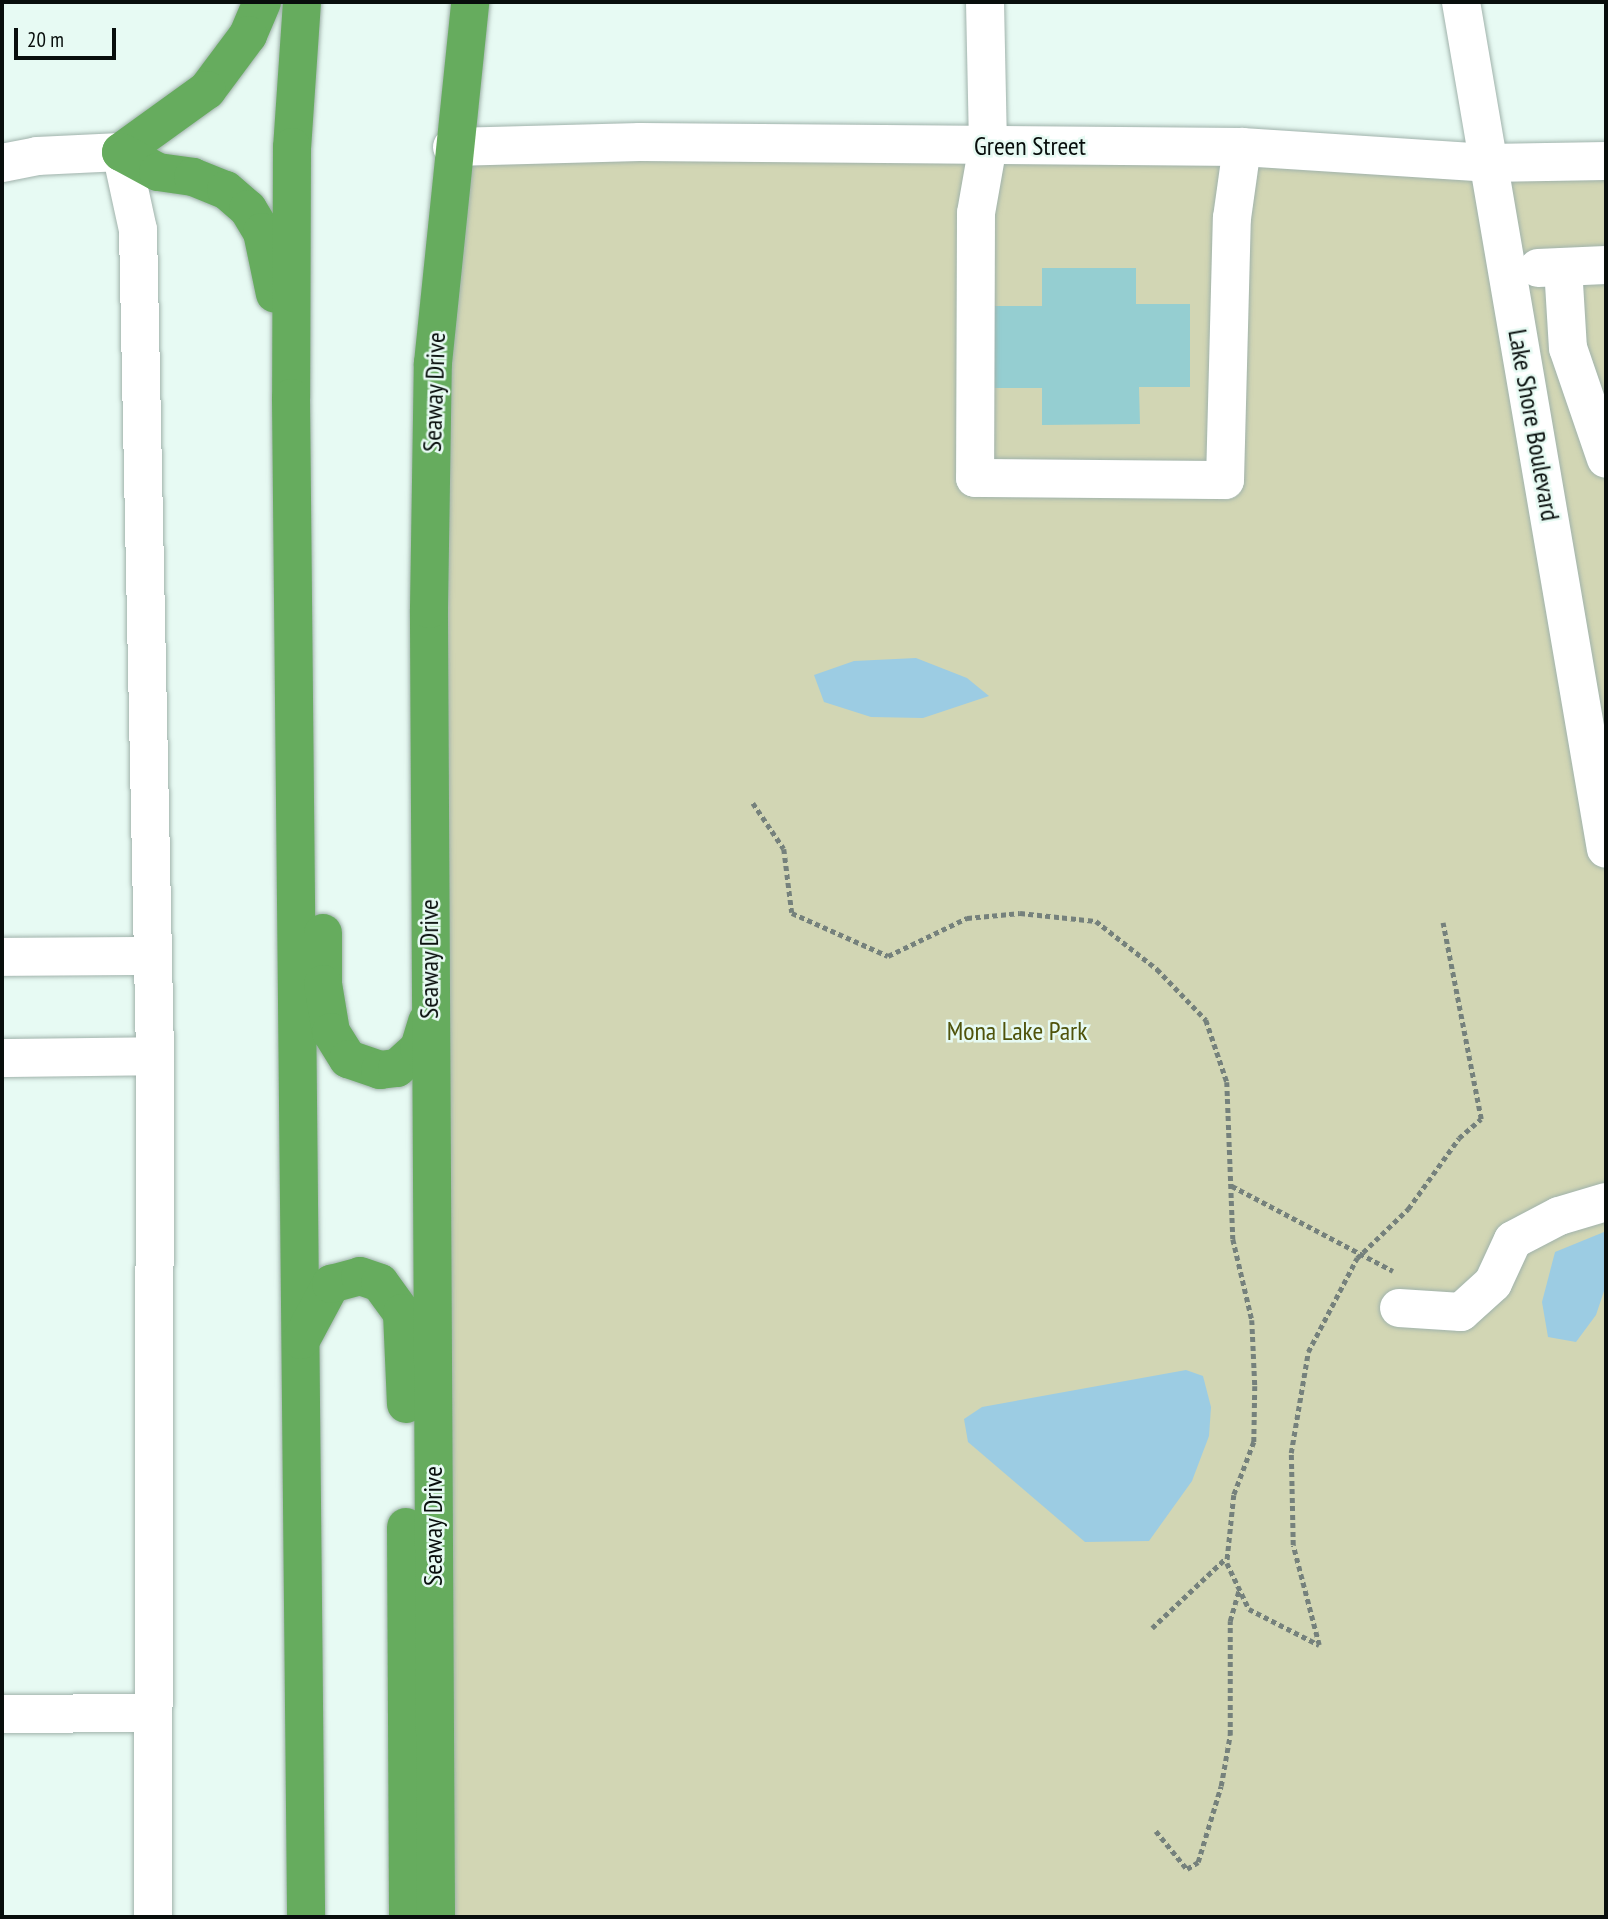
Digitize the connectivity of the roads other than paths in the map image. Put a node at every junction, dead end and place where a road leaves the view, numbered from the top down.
1 (262, 2) edge
2 (302, 2) edge
3 (470, 2) edge
4 (985, 2) edge
5 (1461, 2) edge
6 (988, 145) junction
7 (452, 147) junction
8 (1242, 147) junction
9 (121, 152) junction
10 (1606, 161) edge
11 (2, 163) edge
12 (1487, 163) junction
13 (1606, 265) edge
14 (1563, 267) junction
15 (1506, 268) junction
16 (292, 398) junction
17 (1606, 459) edge
18 (292, 516) junction
19 (1606, 849) edge
20 (153, 956) junction
21 (2, 957) edge
22 (429, 1016) junction
23 (155, 1056) junction
24 (2, 1058) edge
25 (1606, 1202) edge
26 (1397, 1290) road end
27 (299, 1343) junction
28 (152, 1713) junction
29 (2, 1714) edge
30 (153, 1917) edge
31 (306, 1917) edge
32 (408, 1917) edge
33 (436, 1917) edge

1 - 9 highway
2 - 16 highway
3 - 7 highway, Seaway Drive
4 - 6 street
5 - 12 street, Lake Shore Boulevard
6 - 7 street, Green Street
6 - 8 street, Green Street
6 - 8 street
7 - 22 highway, Seaway Drive
8 - 12 street, Green Street
9 - 11 street
9 - 16 highway
9 - 20 street
10 - 12 street, Green Street
12 - 15 street, Lake Shore Boulevard
13 - 14 street
14 - 15 street
14 - 17 street
15 - 19 street, Lake Shore Boulevard
16 - 18 highway
18 - 22 highway
18 - 27 highway
20 - 21 street
20 - 23 street
22 - 33 highway, Seaway Drive
23 - 24 street
23 - 28 street
25 - 26 street
27 - 31 highway
27 - 32 highway
28 - 29 street
28 - 30 street

